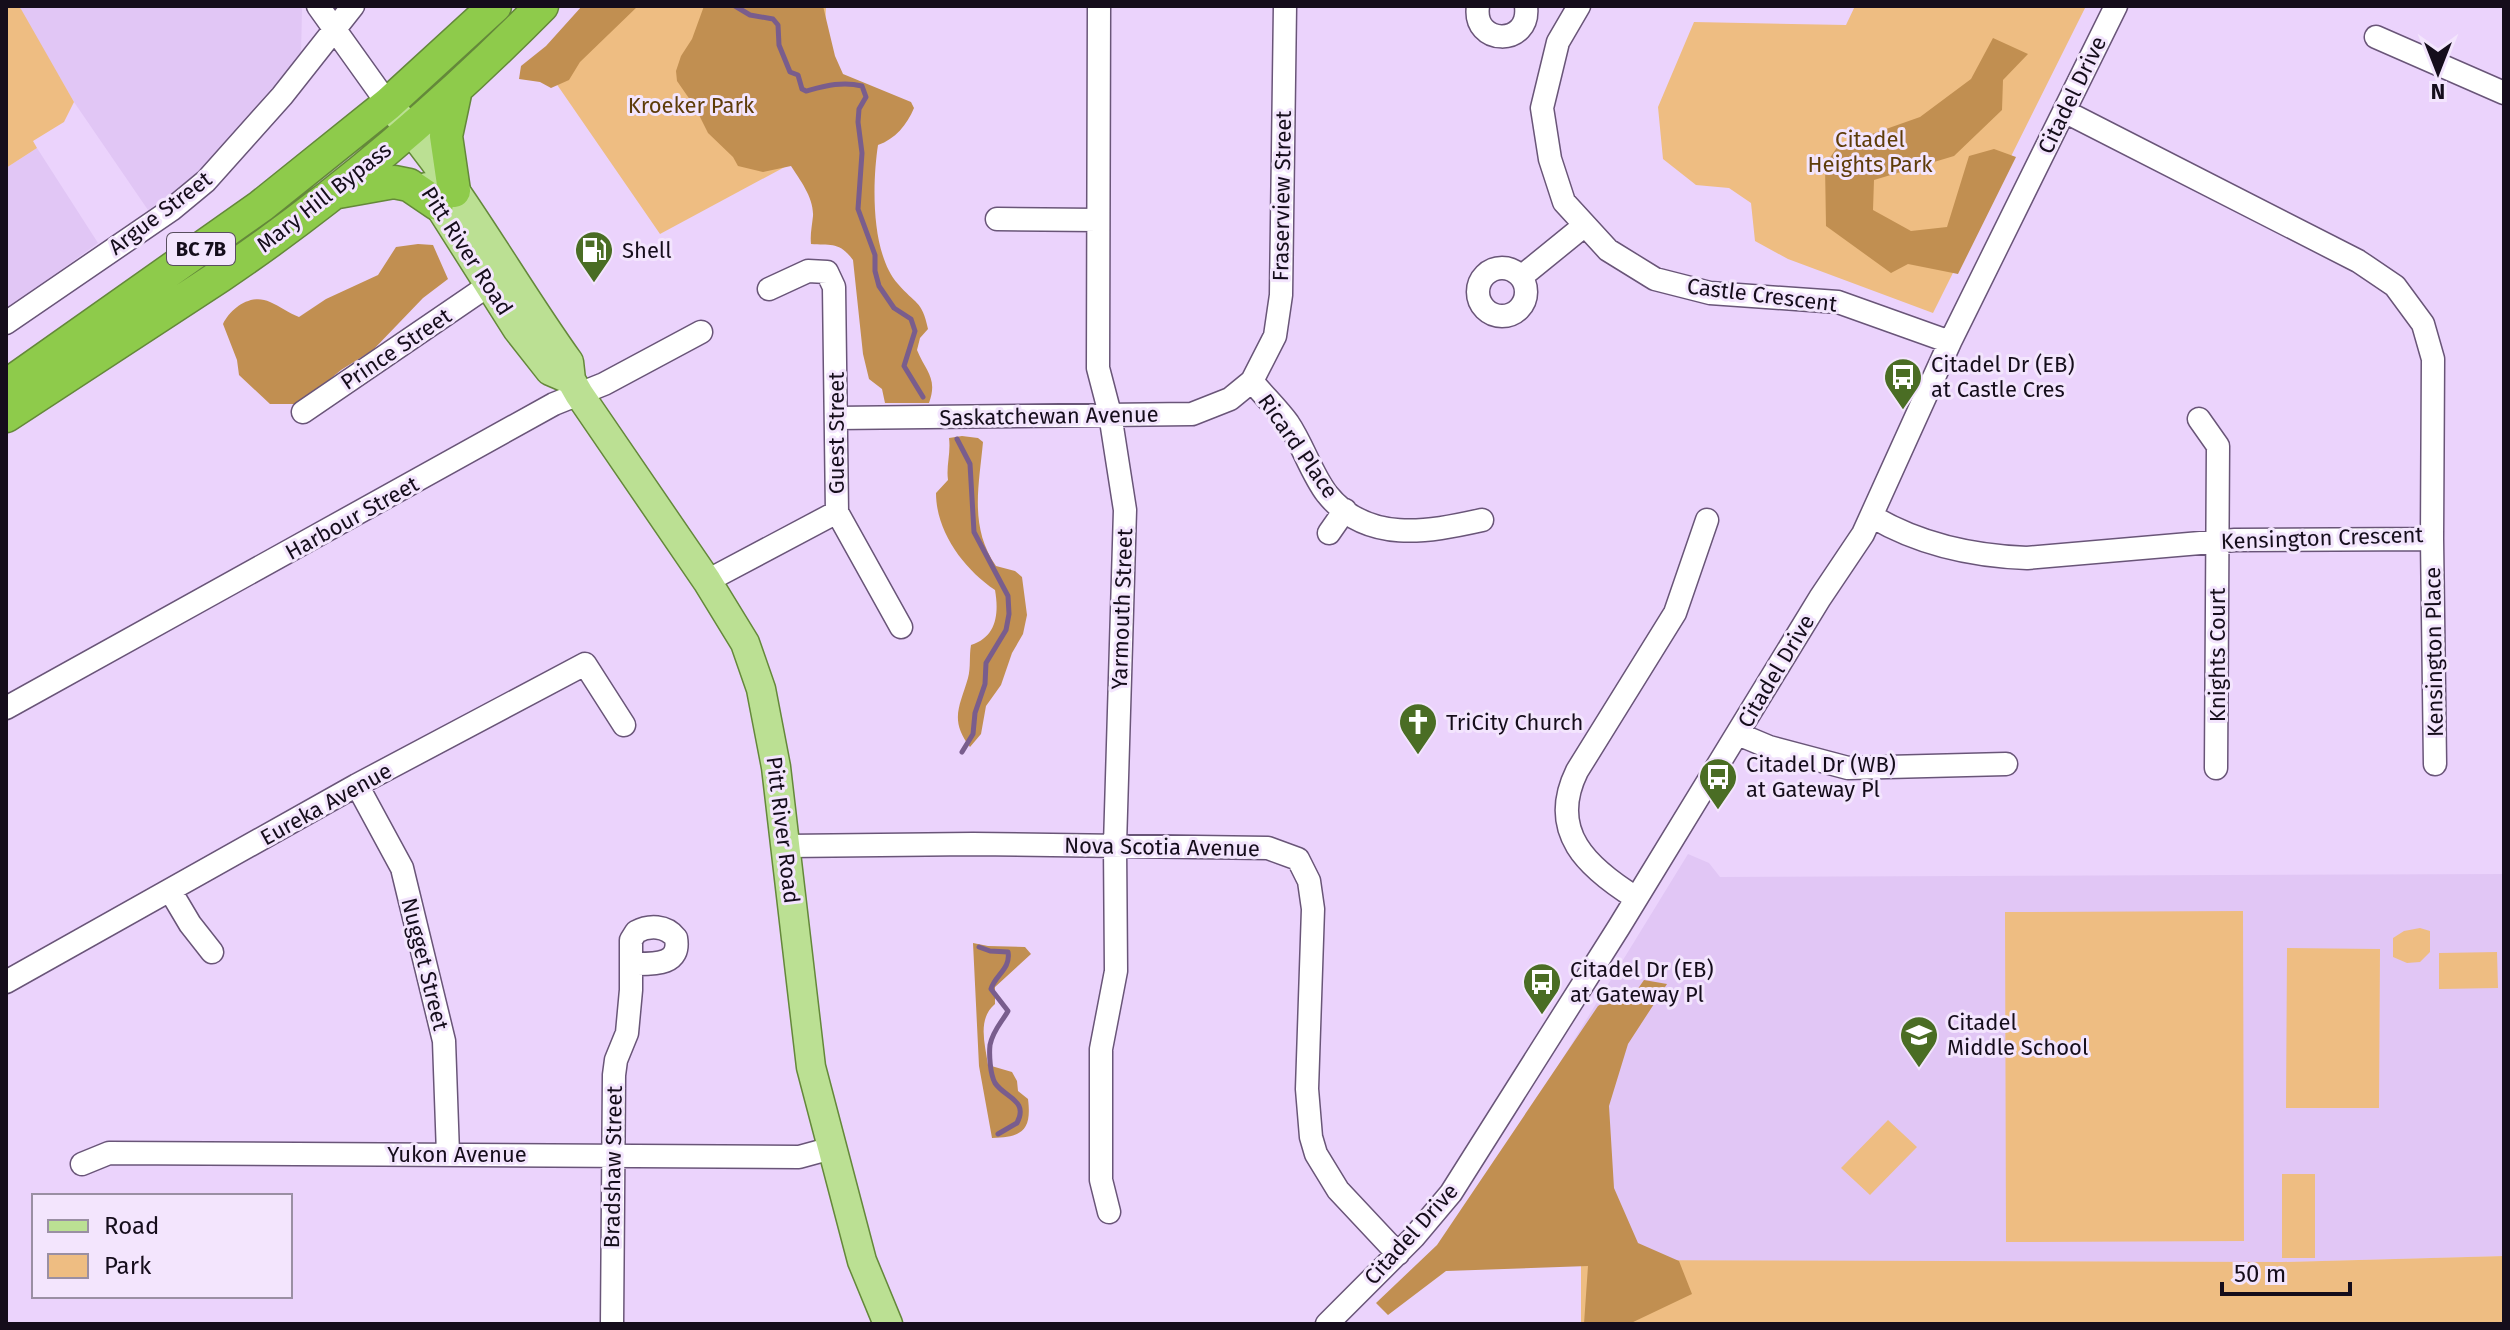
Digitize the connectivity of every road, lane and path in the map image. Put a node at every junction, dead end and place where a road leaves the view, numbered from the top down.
1 (318, 6) edge
2 (353, 6) edge
3 (495, 6) edge
4 (542, 6) edge
5 (1099, 6) edge
6 (1285, 6) edge
7 (1478, 6) edge
8 (1579, 6) edge
9 (2116, 6) edge
10 (1526, 14) edge
11 (335, 30) junction
12 (2376, 37) dead end
13 (1558, 42) junction
14 (456, 89) junction
15 (2504, 93) edge
16 (388, 104) junction
17 (2064, 111) junction
18 (404, 134) junction
19 (331, 194) junction
20 (446, 198) junction
21 (997, 219) dead end
22 (1097, 220) junction
23 (1585, 225) junction
24 (1521, 277) dead end
25 (489, 285) junction
26 (518, 287) junction
27 (769, 289) dead end
28 (6, 323) edge
29 (701, 332) dead end
30 (1950, 342) junction
31 (1252, 381) junction
32 (6, 386) edge
33 (575, 387) junction
34 (303, 412) dead end
35 (1110, 414) junction
36 (6, 416) edge
37 (836, 418) junction
38 (2199, 419) dead end
39 (1345, 510) junction
40 (837, 512) junction
41 (1873, 517) junction
42 (1482, 520) dead end
43 (1707, 520) dead end
44 (1329, 533) dead end
45 (2432, 539) junction
46 (2217, 541) junction
47 (707, 581) junction
48 (901, 627) dead end
49 (6, 708) edge
50 (624, 725) dead end
51 (1738, 734) junction
52 (2006, 764) dead end
53 (2435, 764) dead end
54 (2216, 768) dead end
55 (357, 785) junction
56 (1115, 845) junction
57 (787, 846) junction
58 (171, 892) junction
59 (1636, 898) junction
60 (212, 952) dead end
61 (632, 964) dead end
62 (6, 982) edge
63 (832, 1148) junction
64 (448, 1154) junction
65 (613, 1155) junction
66 (82, 1164) dead end
67 (1109, 1212) dead end
68 (1398, 1254) junction
69 (612, 1324) edge
70 (888, 1324) edge
71 (1327, 1324) edge

1 - 11 street, Pitt River Road
2 - 11 street, Argue Street
3 - 16 highway, Mary Hill Bypass / BC 7B
4 - 14 highway, Mary Hill Bypass / BC 7B
5 - 22 street, Yarmouth Street
6 - 31 street, Fraserview Street
7 - 10 street
8 - 13 street, Castle Crescent
9 - 17 street, Citadel Drive
10 - 13 street
11 - 16 street, Pitt River Road
11 - 28 street, Argue Street
12 - 15 street
13 - 23 street, Castle Crescent
14 - 18 highway, Mary Hill Bypass / BC 7B
14 - 20 highway
16 - 18 main road, Pitt River Road
16 - 32 highway, Mary Hill Bypass / BC 7B
17 - 30 street, Citadel Drive
17 - 45 street, Kensington Crescent
18 - 19 highway, Mary Hill Bypass / BC 7B
18 - 20 main road, Pitt River Road
19 - 20 highway
19 - 36 highway, Mary Hill Bypass / BC 7B
20 - 25 main road, Pitt River Road
20 - 26 main road, Pitt River Road
21 - 22 street
22 - 35 street, Yarmouth Street
23 - 24 street
23 - 30 street, Castle Crescent
25 - 26 main road
25 - 33 main road, Pitt River Road
25 - 34 street, Prince Street
26 - 33 main road, Pitt River Road
27 - 37 street, Guest Street
29 - 33 street, Harbour Street
30 - 41 street, Citadel Drive
31 - 35 street, Saskatchewan Avenue
31 - 39 street, Ricard Place
33 - 47 main road, Pitt River Road
33 - 49 street, Harbour Street
35 - 37 street, Saskatchewan Avenue
35 - 56 street, Yarmouth Street
37 - 40 street, Guest Street
38 - 46 street, Knights Court
39 - 42 street, Ricard Place
39 - 44 street, Ricard Place
40 - 47 street
40 - 48 street, Guest Street
41 - 46 street, Kensington Crescent
41 - 51 street, Citadel Drive
43 - 59 street
45 - 46 street, Kensington Crescent
45 - 53 street, Kensington Place
46 - 54 street, Knights Court
47 - 57 main road, Pitt River Road
50 - 55 street, Eureka Avenue
51 - 52 street
51 - 59 street, Citadel Drive
55 - 58 street, Eureka Avenue
55 - 64 street, Nugget Street
56 - 57 street, Nova Scotia Avenue
56 - 67 street, Yarmouth Street
56 - 68 street, Nova Scotia Avenue
57 - 63 main road, Pitt River Road
58 - 60 street
58 - 62 street, Eureka Avenue
59 - 68 street, Citadel Drive
61 - 65 street, Bradshaw Street
63 - 65 street, Yukon Avenue
63 - 70 main road, Pitt River Road
64 - 65 street, Yukon Avenue
64 - 66 street, Yukon Avenue
65 - 69 street, Bradshaw Street
68 - 71 street, Citadel Drive

